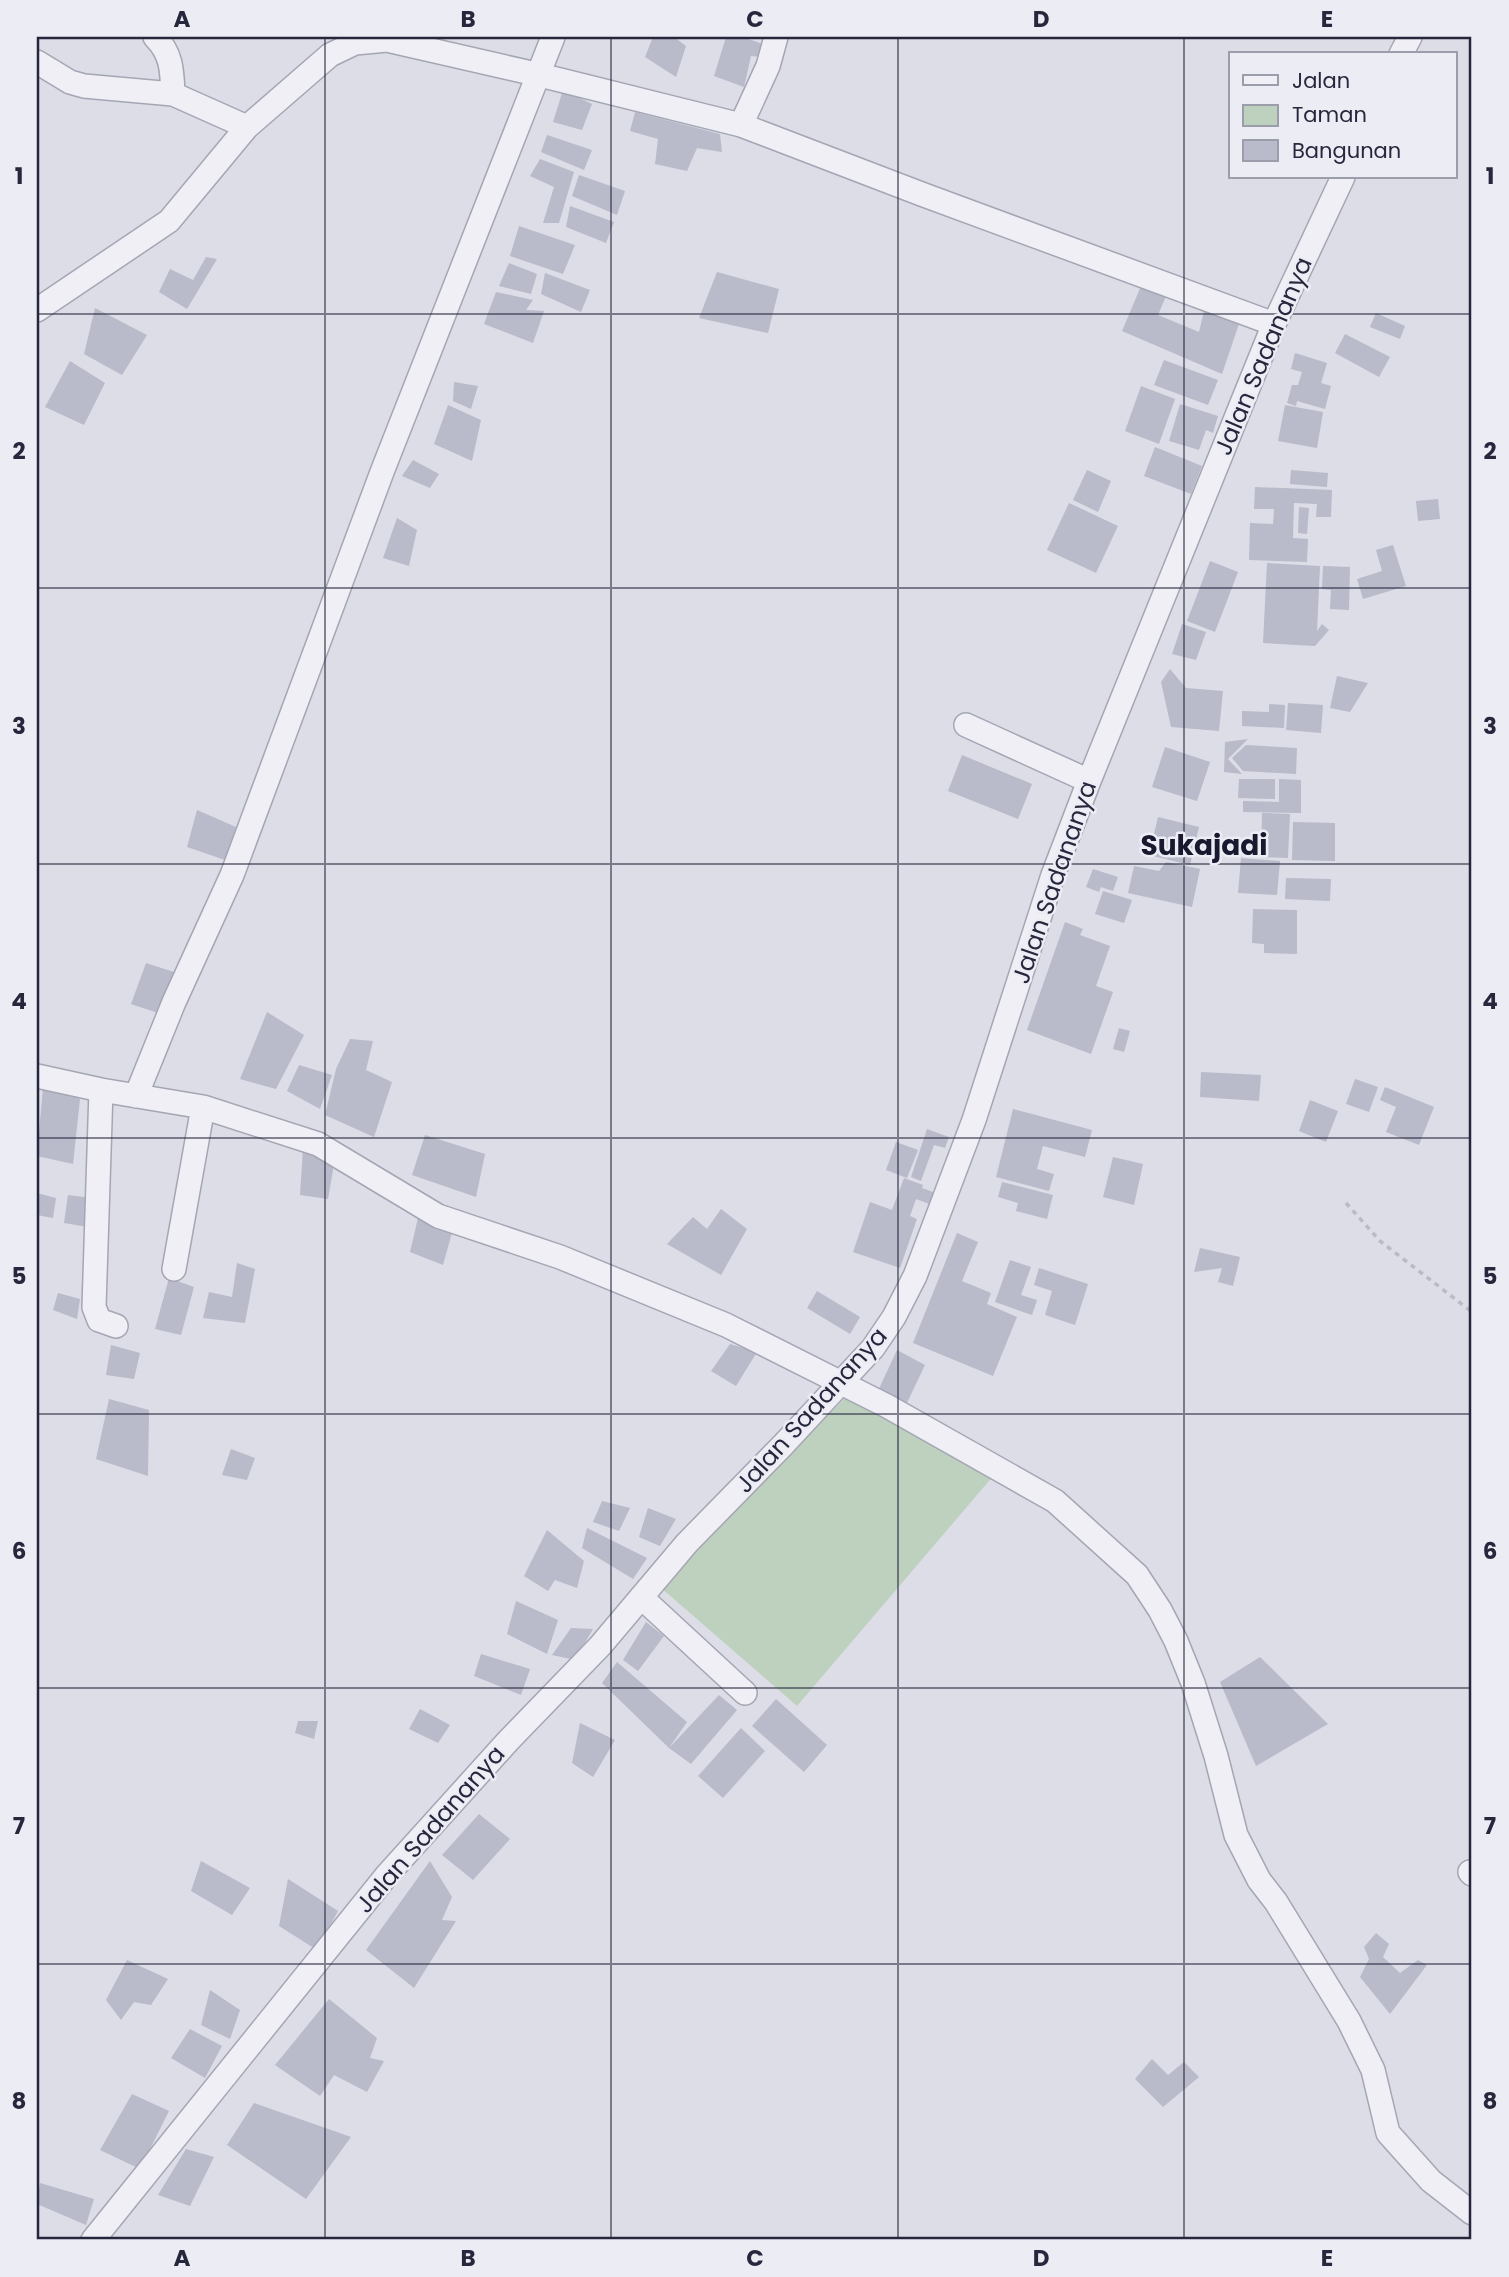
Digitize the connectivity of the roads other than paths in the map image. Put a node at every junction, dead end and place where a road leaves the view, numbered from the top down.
1 (155, 37) edge
2 (553, 37) edge
3 (776, 37) edge
4 (37, 62) edge
5 (540, 75) junction
6 (173, 94) junction
7 (741, 125) junction
8 (247, 127) junction
9 (1343, 178) edge
10 (37, 310) edge
11 (1275, 324) junction
12 (966, 725) dead end
13 (1088, 781) junction
14 (37, 1076) edge
15 (101, 1090) junction
16 (136, 1096) junction
17 (204, 1107) junction
18 (174, 1269) dead end
19 (116, 1326) dead end
20 (841, 1382) junction
21 (640, 1597) junction
22 (745, 1693) dead end
23 (1472, 2213) edge
24 (93, 2240) edge

1 - 6 street
2 - 5 street
3 - 7 street
4 - 6 street
5 - 7 street
5 - 8 street
5 - 16 street
6 - 8 street
7 - 11 street
8 - 10 street
9 - 11 street, Jalan Sadananya
11 - 13 street, Jalan Sadananya
12 - 13 street
13 - 20 street, Jalan Sadananya
14 - 15 street
15 - 16 street
15 - 19 street
16 - 17 street
17 - 18 street
17 - 20 street
20 - 21 street, Jalan Sadananya
20 - 23 street
21 - 22 street
21 - 24 street, Jalan Sadananya

